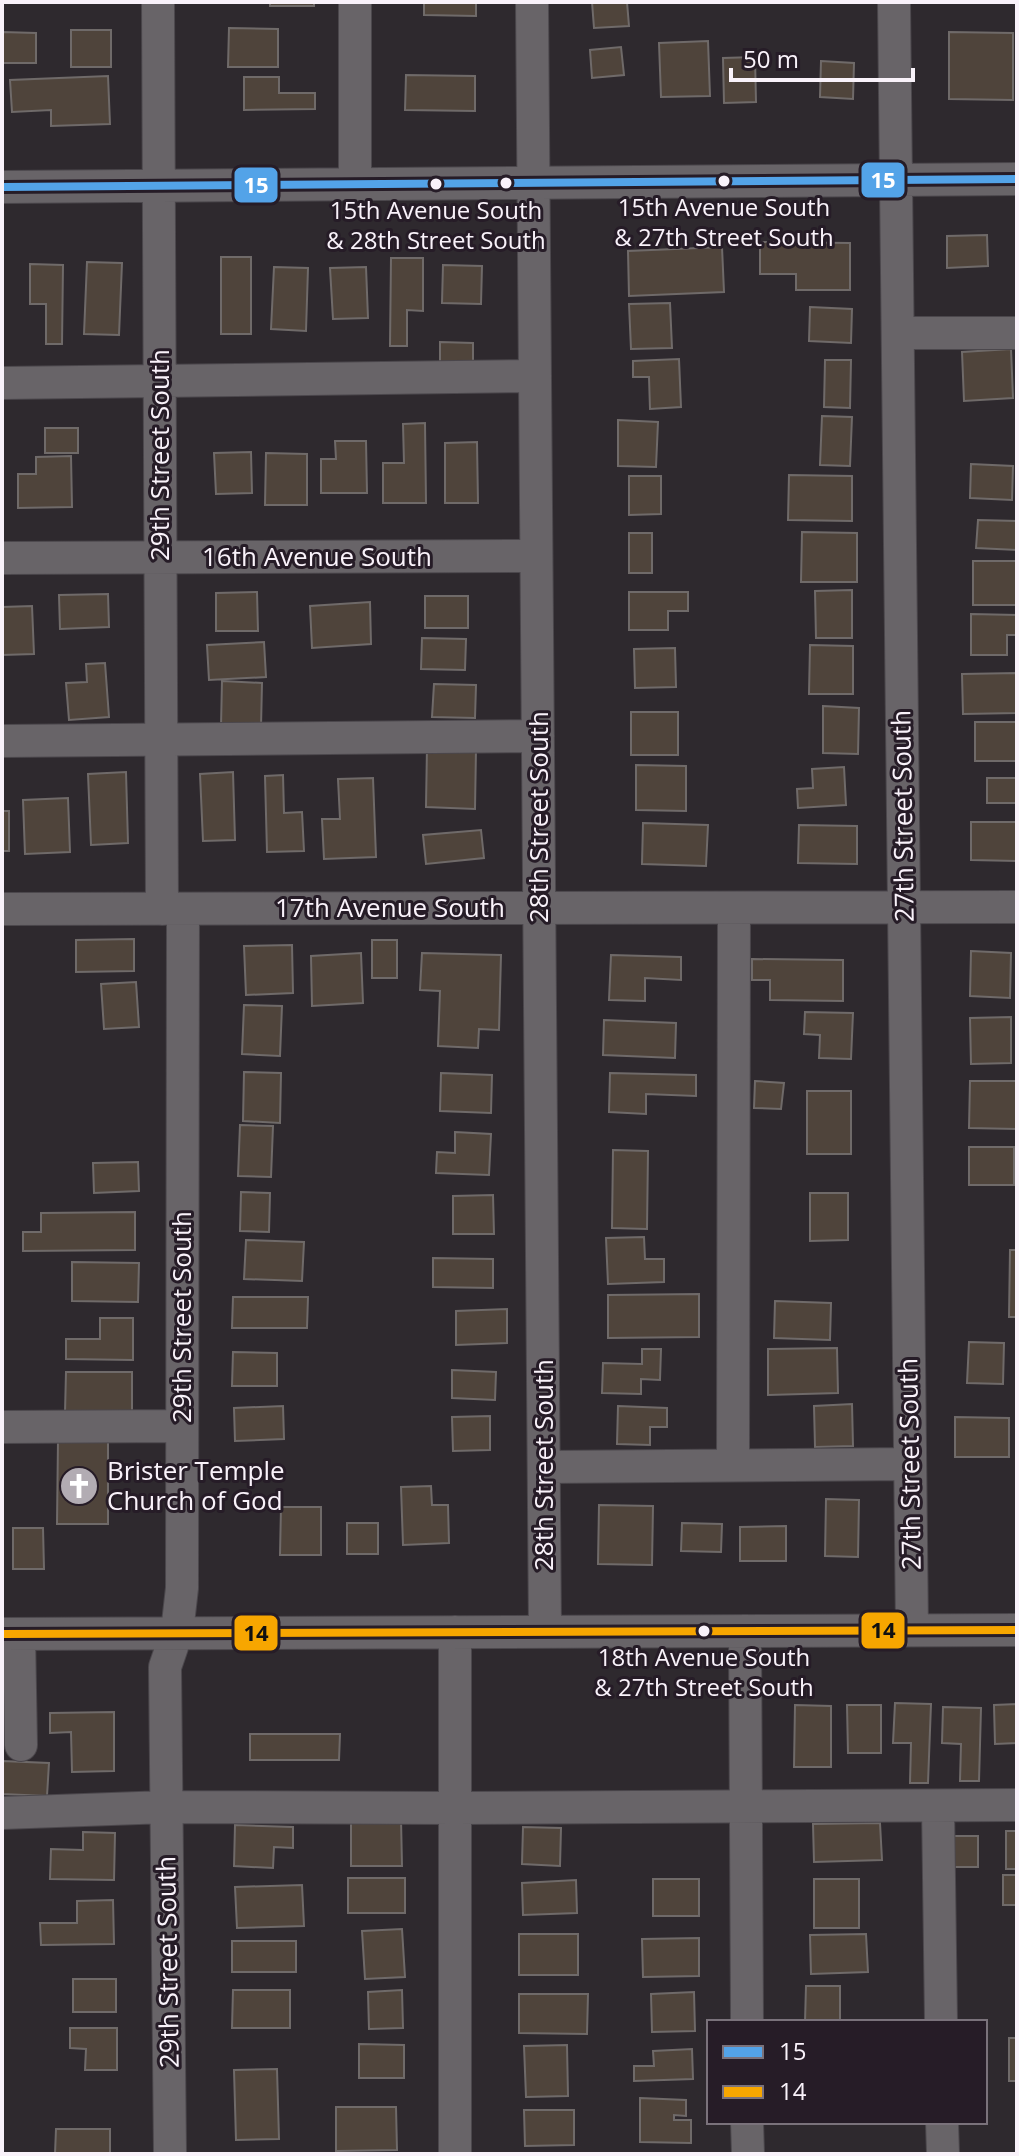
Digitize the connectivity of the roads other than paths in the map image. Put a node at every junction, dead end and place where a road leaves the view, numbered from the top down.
1 (158, 2) edge
2 (355, 2) edge
3 (532, 2) edge
4 (894, 2) edge
5 (1017, 179) edge
6 (896, 180) junction
7 (533, 183) junction
8 (355, 185) junction
9 (159, 186) junction
10 (2, 187) edge
11 (898, 333) junction
12 (1017, 333) edge
13 (535, 376) junction
14 (160, 382) junction
15 (2, 383) edge
16 (536, 556) junction
17 (2, 558) edge
18 (161, 558) junction
19 (538, 736) junction
20 (161, 740) junction
21 (2, 741) edge
22 (904, 907) junction
23 (1017, 907) edge
24 (540, 908) junction
25 (734, 908) junction
26 (2, 909) edge
27 (172, 909) junction
28 (182, 1426) junction
29 (2, 1427) edge
30 (910, 1464) junction
31 (733, 1465) junction
32 (544, 1467) junction
33 (912, 1630) junction
34 (1017, 1630) edge
35 (545, 1631) junction
36 (745, 1631) junction
37 (177, 1632) junction
38 (455, 1632) junction
39 (10, 1634) edge
40 (21, 1745) dead end
41 (1017, 1805) edge
42 (938, 1806) junction
43 (166, 1807) junction
44 (746, 1807) junction
45 (455, 1808) junction
46 (2, 1813) edge
47 (747, 2020) edge
48 (941, 2020) edge
49 (747, 2124) edge
50 (942, 2124) edge
51 (170, 2154) edge
52 (455, 2154) edge
53 (748, 2154) edge
54 (943, 2154) edge

1 - 9 street, 29th Street South
2 - 8 street
3 - 7 street, 28th Street South
4 - 6 street, 27th Street South
5 - 6 street
6 - 7 street
6 - 11 street, 27th Street South
7 - 8 street
7 - 13 street, 28th Street South
8 - 9 street
9 - 10 street
9 - 14 street, 29th Street South
11 - 12 street
11 - 22 street, 27th Street South
13 - 14 street
13 - 16 street, 28th Street South
14 - 15 street
14 - 18 street, 29th Street South
16 - 18 street, 16th Avenue South
16 - 19 street, 28th Street South
17 - 18 street, 16th Avenue South
18 - 20 street, 29th Street South
19 - 20 street
19 - 24 street, 28th Street South
20 - 21 street
20 - 27 street, 29th Street South
22 - 23 street, 17th Avenue South
22 - 25 street, 17th Avenue South
22 - 30 street, 27th Street South
24 - 25 street, 17th Avenue South
24 - 27 street, 17th Avenue South
24 - 32 street, 28th Street South
25 - 31 street
26 - 27 street, 17th Avenue South
27 - 28 street, 29th Street South
28 - 29 street
28 - 37 street, 29th Street South
30 - 31 street
30 - 33 street, 27th Street South
31 - 32 street
32 - 35 street, 28th Street South
33 - 34 street
33 - 36 street
35 - 36 street
35 - 38 street
36 - 44 street
37 - 38 street
37 - 39 street
37 - 43 street, 29th Street South
38 - 45 street
39 - 40 street
41 - 42 street
42 - 44 street
42 - 48 street
43 - 45 street
43 - 46 street
43 - 51 street, 29th Street South
44 - 45 street
44 - 47 street
45 - 52 street
49 - 53 street
50 - 54 street

